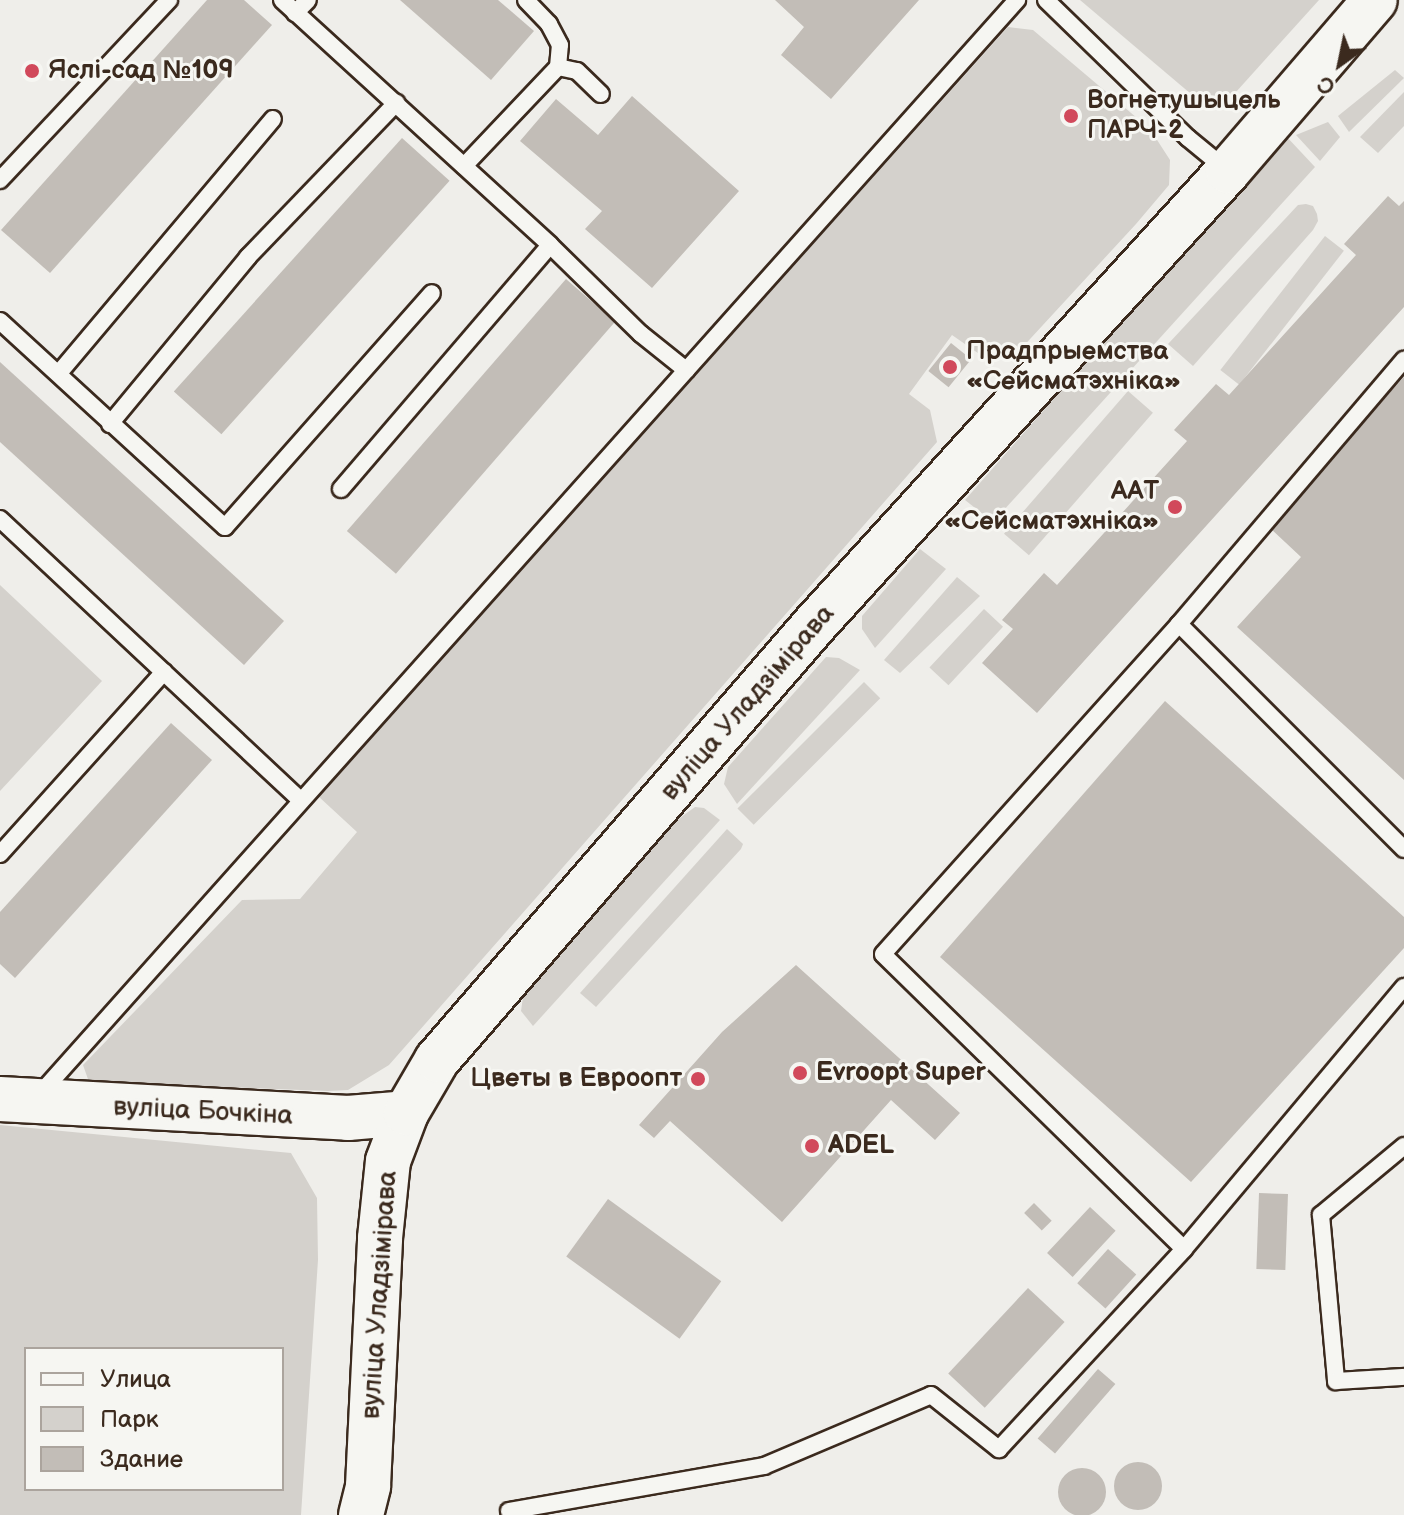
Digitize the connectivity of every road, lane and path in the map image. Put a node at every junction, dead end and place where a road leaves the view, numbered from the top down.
1 (169, 0) edge
2 (282, 0) edge
3 (308, 0) edge
4 (526, 0) edge
5 (1017, 0) edge
6 (1046, 0) edge
7 (1375, 0) edge
8 (295, 13) junction
9 (558, 67) junction
10 (601, 94) dead end
11 (396, 103) junction
12 (273, 119) dead end
13 (464, 166) junction
14 (1228, 171) junction
15 (0, 180) edge
16 (550, 245) junction
17 (432, 293) dead end
18 (0, 321) edge
19 (1404, 360) edge
20 (686, 370) junction
21 (59, 373) junction
22 (110, 424) junction
23 (341, 489) dead end
24 (0, 519) edge
25 (1179, 624) junction
26 (164, 672) junction
27 (301, 801) junction
28 (1404, 849) edge
29 (0, 854) edge
30 (1404, 987) edge
31 (16, 1101) edge
32 (406, 1113) junction
33 (1404, 1146) edge
34 (1184, 1249) junction
35 (1404, 1377) edge
36 (509, 1511) dead end
37 (361, 1515) edge

1 - 15 lane
2 - 8 lane
3 - 8 lane
4 - 9 lane
5 - 20 lane
6 - 14 lane
7 - 14 main road, вуліца Уладзімірава
8 - 11 lane
9 - 10 lane
9 - 13 lane
11 - 13 lane
11 - 22 lane
12 - 21 lane
13 - 16 lane
14 - 32 main road, вуліца Уладзімірава
16 - 20 lane
16 - 23 lane
17 - 22 lane
18 - 21 lane
19 - 25 lane
20 - 27 lane
21 - 22 lane
24 - 26 lane
25 - 28 lane
25 - 34 lane
26 - 27 lane
26 - 29 lane
27 - 31 lane
30 - 34 lane
31 - 32 main road, вуліца Бочкіна
32 - 37 main road, вуліца Уладзімірава
33 - 35 lane
34 - 36 lane

